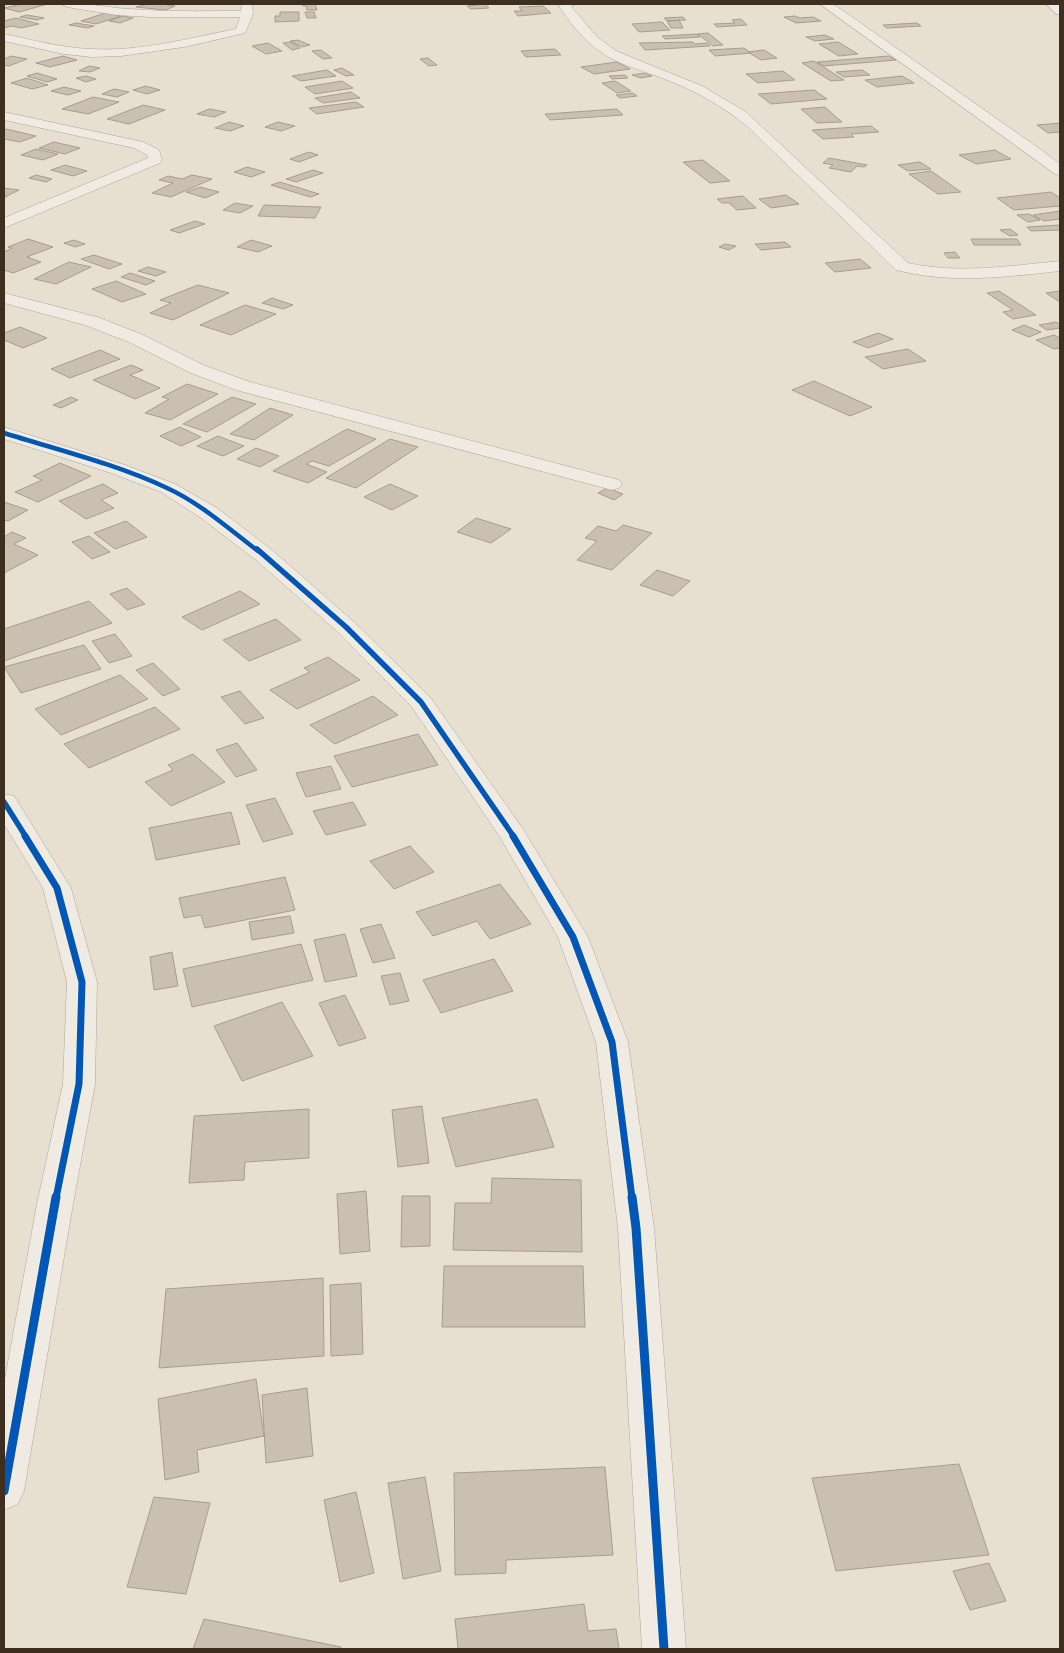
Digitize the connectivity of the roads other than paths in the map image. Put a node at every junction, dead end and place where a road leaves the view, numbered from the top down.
1 (68, 4) edge
2 (563, 4) edge
3 (570, 4) edge
4 (825, 4) edge
5 (247, 9) edge
6 (4, 38) edge
7 (4, 116) edge
8 (1060, 171) edge
9 (4, 223) edge
10 (1060, 266) edge
11 (4, 298) edge
12 (4, 433) edge
13 (612, 484) dead end
14 (4, 802) edge
15 (4, 1491) edge
16 (664, 1649) edge

1 - 5 street
2 - 3 street
2 - 10 street
4 - 8 street
5 - 6 street
7 - 9 street
11 - 13 street
12 - 16 street
14 - 15 street

